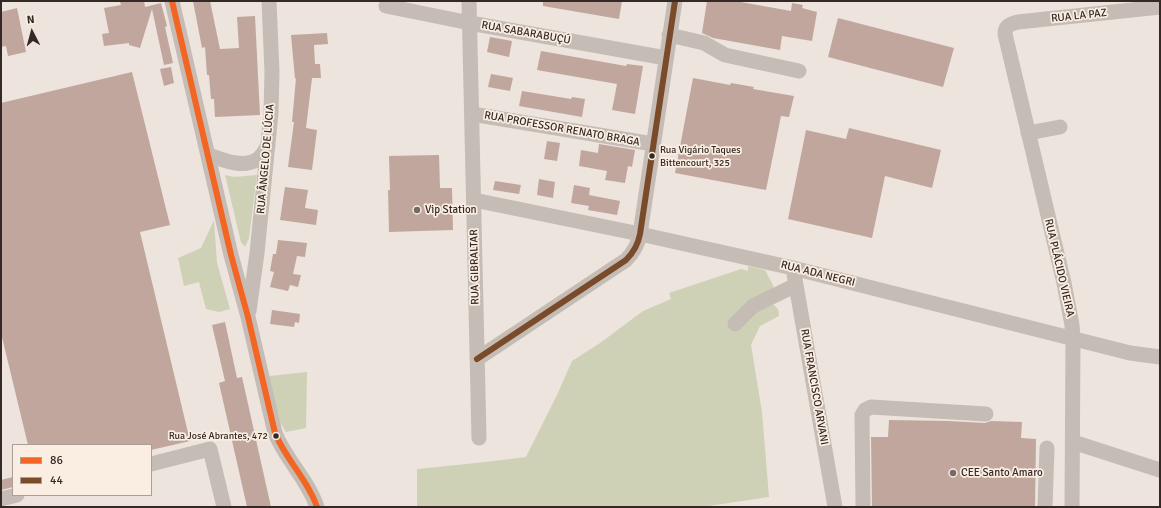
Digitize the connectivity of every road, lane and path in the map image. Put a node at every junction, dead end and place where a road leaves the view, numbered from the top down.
1 (172, 1) edge
2 (269, 1) edge
3 (469, 1) edge
4 (675, 1) edge
5 (386, 6) dead end
6 (1160, 7) edge
7 (470, 23) junction
8 (1005, 34) joint
9 (669, 36) junction
10 (666, 58) junction
11 (799, 70) dead end
12 (472, 114) junction
13 (1060, 127) dead end
14 (1028, 133) junction
15 (653, 144) junction
16 (268, 146) junction
17 (209, 155) junction
18 (474, 200) junction
19 (640, 234) junction
20 (257, 253) junction
21 (231, 255) junction
22 (793, 268) junction
23 (796, 285) junction
24 (248, 317) junction
25 (735, 324) dead end
26 (1073, 338) junction
27 (1160, 357) edge
28 (477, 359) junction
29 (986, 414) dead end
30 (479, 438) dead end
31 (1073, 442) junction
32 (1047, 448) dead end
33 (152, 464) edge
34 (1160, 470) edge
35 (13, 496) edge
36 (1, 499) edge
37 (224, 507) edge
38 (317, 507) edge
39 (835, 507) edge
40 (863, 507) edge
41 (1045, 507) edge
42 (1072, 507) edge

1 - 17 street
2 - 16 street, RUA ÂNGELO DE LÚCIA
3 - 7 street, RUA GIBRALTAR
4 - 9 street
5 - 7 street, RUA SABARABUÇÚ
6 - 8 street, RUA LA PAZ
7 - 10 street, RUA SABARABUÇÚ
7 - 12 street, RUA GIBRALTAR
8 - 14 street, RUA PLÁCIDO VIEIRA
9 - 10 street
9 - 11 street
10 - 15 street
12 - 15 street, RUA PROFESSOR RENATO BRAGA
12 - 18 street, RUA GIBRALTAR
13 - 14 street
14 - 26 street, RUA PLÁCIDO VIEIRA
15 - 19 street
16 - 17 street
16 - 20 street, RUA ÂNGELO DE LÚCIA
17 - 21 street
18 - 19 street, RUA ADA NEGRI
18 - 28 street, RUA GIBRALTAR
19 - 22 street, RUA ADA NEGRI
19 - 28 street
20 - 21 street
20 - 24 street, RUA ÂNGELO DE LÚCIA
21 - 24 street
22 - 23 street, RUA FRANCISCO ARVANI
22 - 26 street, RUA ADA NEGRI
23 - 25 street
23 - 39 street, RUA FRANCISCO ARVANI
24 - 38 street
26 - 27 street, RUA ADA NEGRI
26 - 31 street, RUA PLÁCIDO VIEIRA
28 - 30 street, RUA GIBRALTAR
29 - 40 street
31 - 34 street
31 - 42 street, RUA PLÁCIDO VIEIRA
32 - 41 street
33 - 37 street
35 - 36 street

